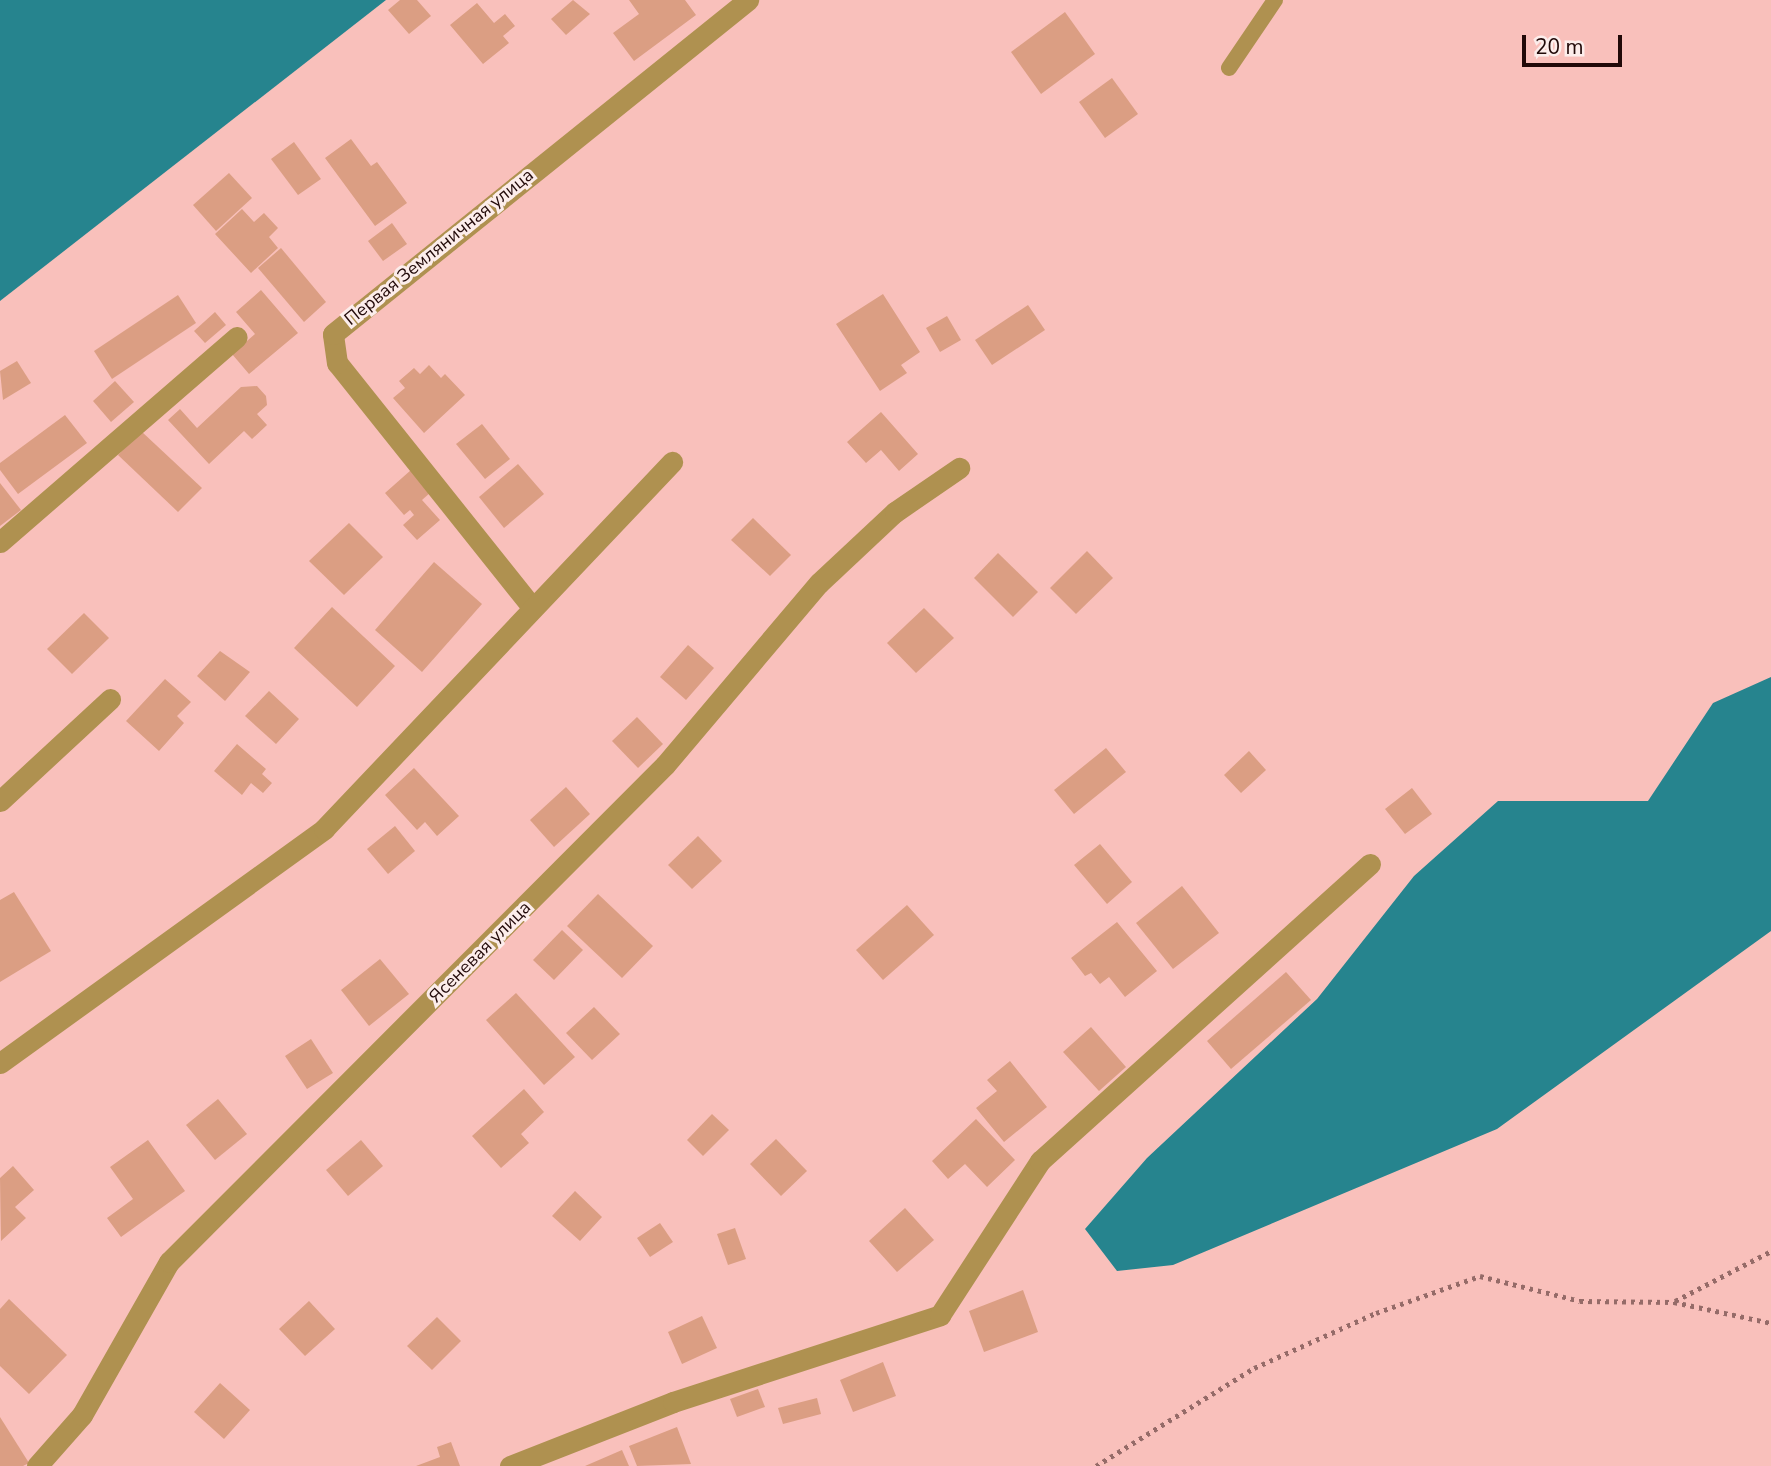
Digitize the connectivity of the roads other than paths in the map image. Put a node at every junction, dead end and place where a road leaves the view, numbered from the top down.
1 (748, 0) edge
2 (1275, 0) edge
3 (1229, 68) dead end
4 (237, 337) dead end
5 (672, 462) dead end
6 (959, 468) dead end
7 (0, 542) edge
8 (532, 607) junction
9 (110, 699) dead end
10 (0, 801) edge
11 (1370, 864) dead end
12 (0, 1063) edge
13 (37, 1466) edge
14 (510, 1466) edge

1 - 8 street, Первая Земляничная улица
2 - 3 lane
4 - 7 street
5 - 8 street
6 - 13 street, Ясеневая улица
8 - 12 street
9 - 10 street
11 - 14 street

